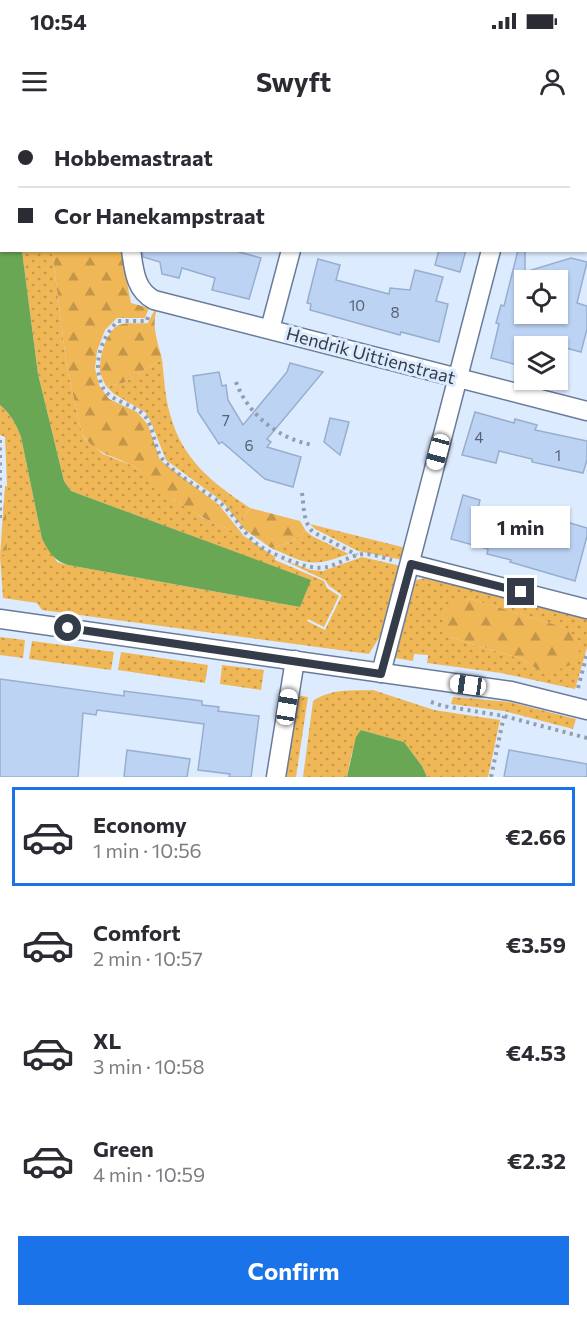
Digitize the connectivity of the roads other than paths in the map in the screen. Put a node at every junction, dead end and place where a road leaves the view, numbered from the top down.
1 (131, 252) edge
2 (290, 252) edge
3 (490, 252) edge
4 (270, 329) junction
5 (458, 378) junction
6 (587, 411) edge
7 (411, 564) junction
8 (587, 609) edge
9 (0, 619) edge
10 (295, 660) junction
11 (381, 674) junction
12 (587, 710) edge
13 (276, 777) edge

1 - 4 street, Hendrik Uittienstraat
2 - 4 street
3 - 5 street
4 - 5 street, Hendrik Uittienstraat
5 - 6 street, Hendrik Uittienstraat
5 - 7 street
7 - 8 street
7 - 11 street
9 - 10 street
10 - 11 street
10 - 13 street
11 - 12 street

